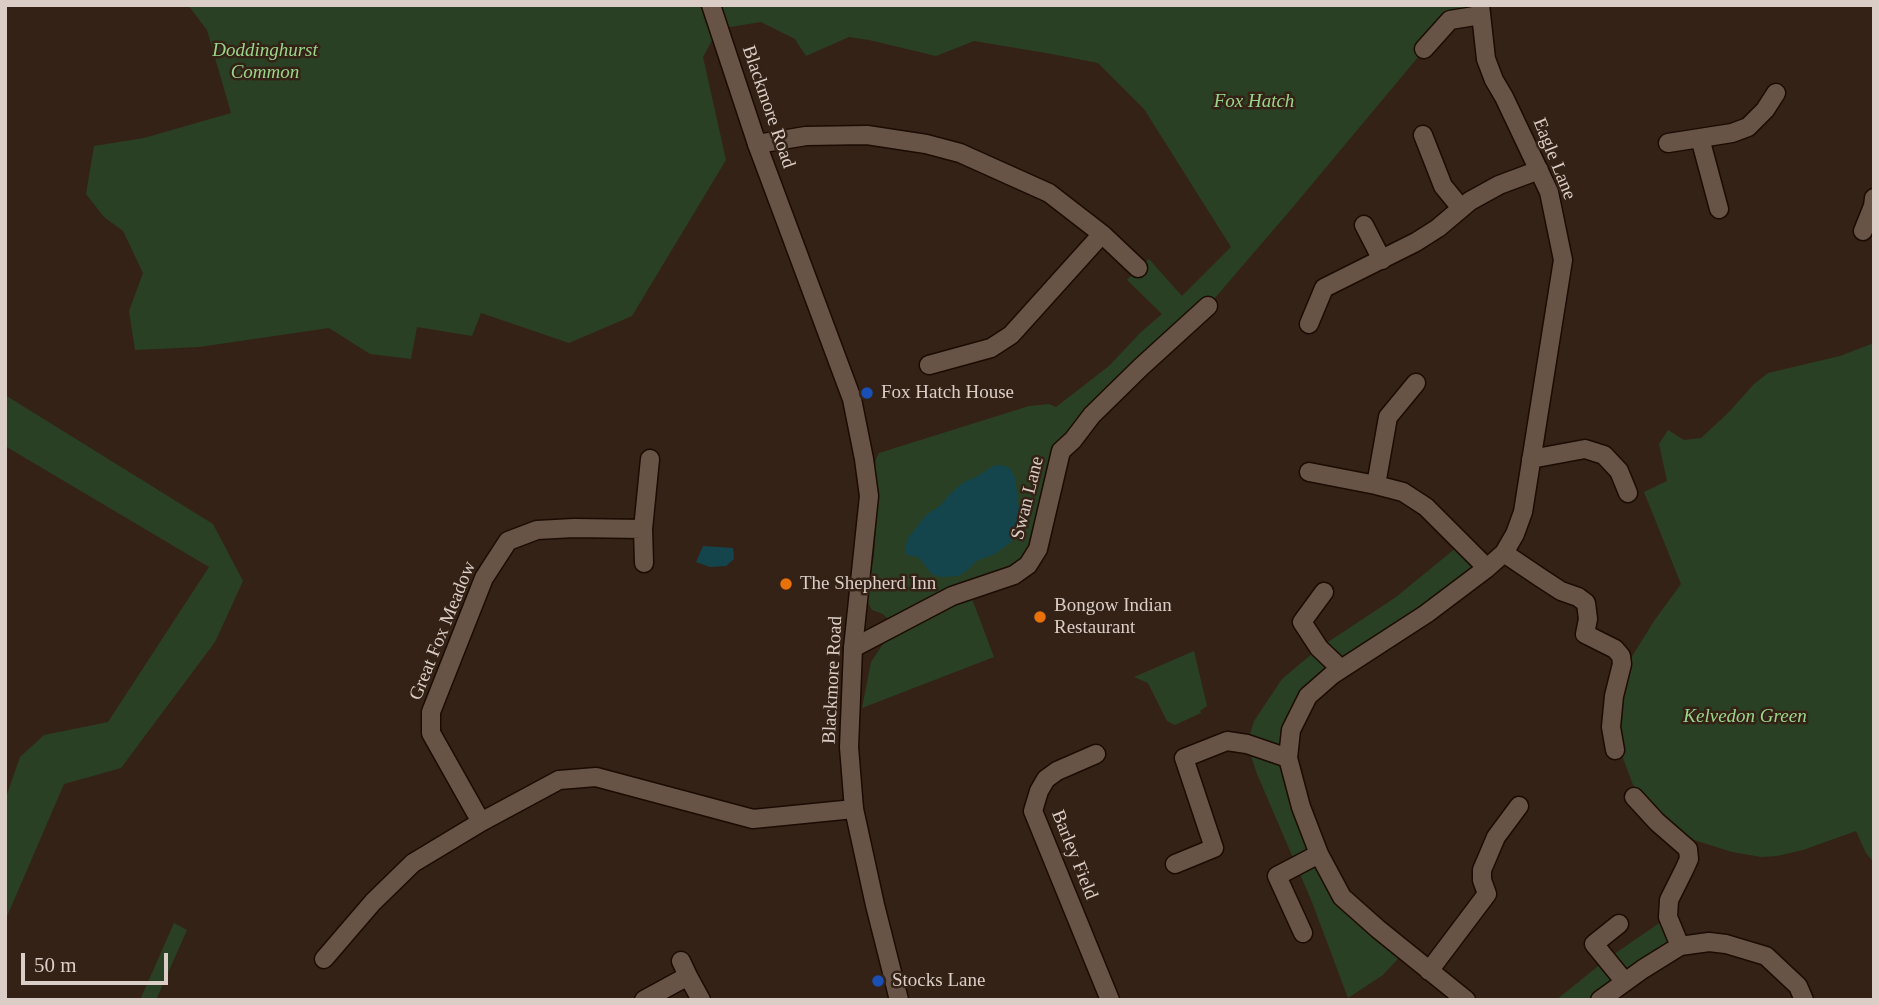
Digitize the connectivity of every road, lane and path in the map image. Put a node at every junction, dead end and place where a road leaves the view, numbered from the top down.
1 (711, 5) edge
2 (1481, 10) edge
3 (1424, 50) dead end
4 (1776, 93) dead end
5 (1423, 135) dead end
6 (1700, 138) junction
7 (1668, 143) dead end
8 (757, 144) junction
9 (1539, 170) junction
10 (1874, 198) edge
11 (1461, 208) junction
12 (1719, 209) dead end
13 (1364, 225) dead end
14 (1863, 231) dead end
15 (1102, 234) junction
16 (1382, 260) junction
17 (1138, 268) dead end
18 (1208, 306) dead end
19 (1309, 324) dead end
20 (929, 365) dead end
21 (1416, 383) dead end
22 (650, 459) dead end
23 (1531, 459) junction
24 (1309, 472) dead end
25 (1376, 485) junction
26 (1628, 493) dead end
27 (643, 529) junction
28 (1504, 553) junction
29 (644, 563) dead end
30 (1487, 568) junction
31 (1324, 592) dead end
32 (853, 648) junction
33 (1341, 669) junction
34 (1615, 750) dead end
35 (1096, 754) dead end
36 (1288, 758) junction
37 (1634, 797) dead end
38 (1519, 806) dead end
39 (853, 809) junction
40 (481, 822) junction
41 (1319, 854) junction
42 (1175, 864) dead end
43 (1619, 924) dead end
44 (1303, 933) dead end
45 (1680, 946) junction
46 (324, 959) dead end
47 (1429, 971) junction
48 (1625, 982) junction
49 (644, 1000) edge
50 (701, 1000) edge
51 (899, 1000) edge
52 (1110, 1000) edge
53 (1466, 1000) edge
54 (1600, 1000) edge
55 (1804, 1000) edge

1 - 8 street, Blackmore Road
2 - 3 street
2 - 9 street, Eagle Lane
4 - 6 street
5 - 11 street
6 - 7 street
6 - 12 street
8 - 15 street
8 - 32 street, Blackmore Road
9 - 11 street
9 - 23 street, Eagle Lane
10 - 14 street
11 - 16 street
13 - 16 street
15 - 17 street
15 - 20 street
16 - 19 street
18 - 32 street, Swan Lane
21 - 25 street
22 - 27 street
23 - 26 street
23 - 28 street, Eagle Lane
24 - 25 street
25 - 30 street
27 - 29 street
27 - 40 street, Great Fox Meadow
28 - 30 street, Eagle Lane
28 - 34 street
30 - 33 street, Eagle Lane
31 - 33 street
32 - 39 street, Blackmore Road
33 - 36 street
35 - 52 street, Barley Field
36 - 41 street
36 - 42 street
37 - 45 street
38 - 47 street
39 - 40 street
39 - 51 street, Blackmore Road
40 - 46 street
41 - 44 street
41 - 47 street
43 - 48 street
45 - 48 street
45 - 55 street
47 - 53 street
48 - 54 street
49 - 50 street

